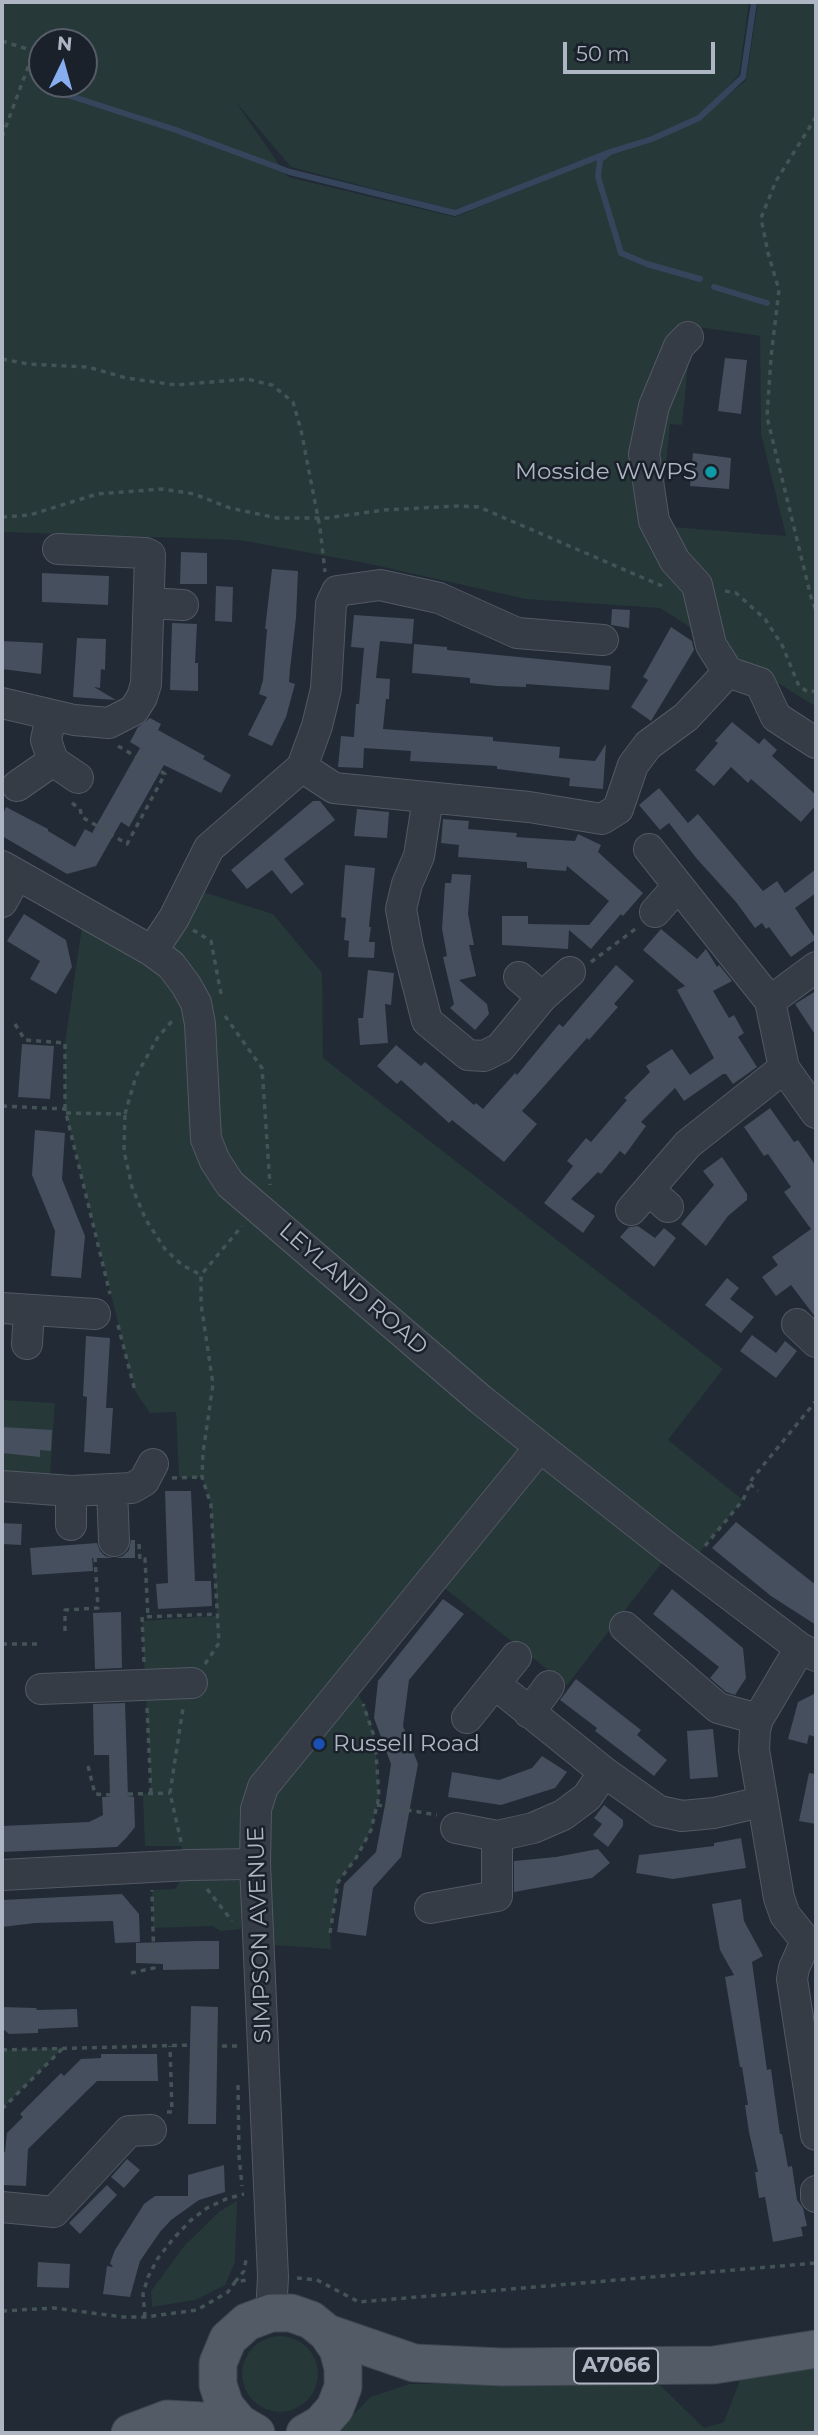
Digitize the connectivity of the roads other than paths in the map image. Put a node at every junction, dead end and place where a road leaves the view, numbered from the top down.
1 (688, 337) dead end
2 (58, 548) dead end
3 (149, 603) junction
4 (183, 605) dead end
5 (603, 640) dead end
6 (728, 672) junction
7 (2, 703) edge
8 (51, 716) junction
9 (816, 743) edge
10 (54, 761) junction
11 (302, 767) junction
12 (78, 778) road end
13 (17, 786) dead end
14 (428, 797) junction
15 (649, 849) dead end
16 (9, 871) edge
17 (678, 886) junction
18 (2, 902) edge
19 (655, 912) road end
20 (152, 951) junction
21 (816, 967) edge
22 (570, 972) road end
23 (519, 976) dead end
24 (542, 997) junction
25 (770, 1001) junction
26 (785, 1068) junction
27 (816, 1113) edge
28 (649, 1202) dead end
29 (15, 1309) edge
30 (108, 1313) road end
31 (27, 1344) dead end
32 (540, 1447) junction
33 (153, 1464) dead end
34 (2, 1486) edge
35 (112, 1489) junction
36 (71, 1491) junction
37 (71, 1525) dead end
38 (105, 1547) road end
39 (625, 1627) dead end
40 (808, 1652) edge
41 (516, 1657) dead end
42 (192, 1683) road end
43 (495, 1684) junction
44 (549, 1686) dead end
45 (41, 1689) dead end
46 (529, 1713) junction
47 (467, 1718) dead end
48 (758, 1719) junction
49 (604, 1773) junction
50 (761, 1802) junction
51 (456, 1828) road end
52 (497, 1836) junction
53 (255, 1864) junction
54 (2, 1875) edge
55 (430, 1908) dead end
56 (811, 1944) edge
57 (150, 2130) road end
58 (816, 2135) edge
59 (816, 2191) edge
60 (816, 2197) edge
61 (2, 2207) edge
62 (271, 2313) junction
63 (327, 2333) junction
64 (816, 2349) edge
65 (218, 2363) junction
66 (414, 2363) junction
67 (343, 2387) junction
68 (167, 2419) junction
69 (248, 2428) edge
70 (131, 2433) edge
71 (305, 2433) edge

1 - 6 street
2 - 3 street
3 - 4 street
3 - 8 street
5 - 11 street
6 - 9 street
6 - 14 street
7 - 8 street
8 - 10 street
10 - 12 street
10 - 13 street
11 - 14 street
11 - 20 street
14 - 24 street
15 - 17 street
16 - 18 street
16 - 20 street, LEYLAND ROAD
17 - 19 street
17 - 25 street
20 - 32 street, LEYLAND ROAD
21 - 25 street
22 - 24 street
23 - 24 street
25 - 26 street
26 - 27 street
26 - 28 street
29 - 30 street
29 - 31 street
32 - 40 street, LEYLAND ROAD
32 - 53 street, SIMPSON AVENUE
33 - 35 street
34 - 36 street
35 - 36 street
35 - 38 street
36 - 37 street
39 - 48 street
40 - 48 street
41 - 43 street
42 - 45 street
43 - 46 street
43 - 47 street
44 - 46 street
46 - 49 street
48 - 50 street
49 - 50 street
49 - 52 street
50 - 56 street
51 - 52 street
52 - 55 street
53 - 54 street
53 - 62 street, SIMPSON AVENUE
56 - 58 street
57 - 61 street
59 - 60 street
62 - 63 main road, A7066
62 - 65 main road
63 - 66 main road, A7066
63 - 67 main road
64 - 66 main road, A7066
65 - 68 main road
65 - 69 main road
66 - 67 main road, A7066
67 - 71 main road
68 - 69 main road
68 - 70 main road

